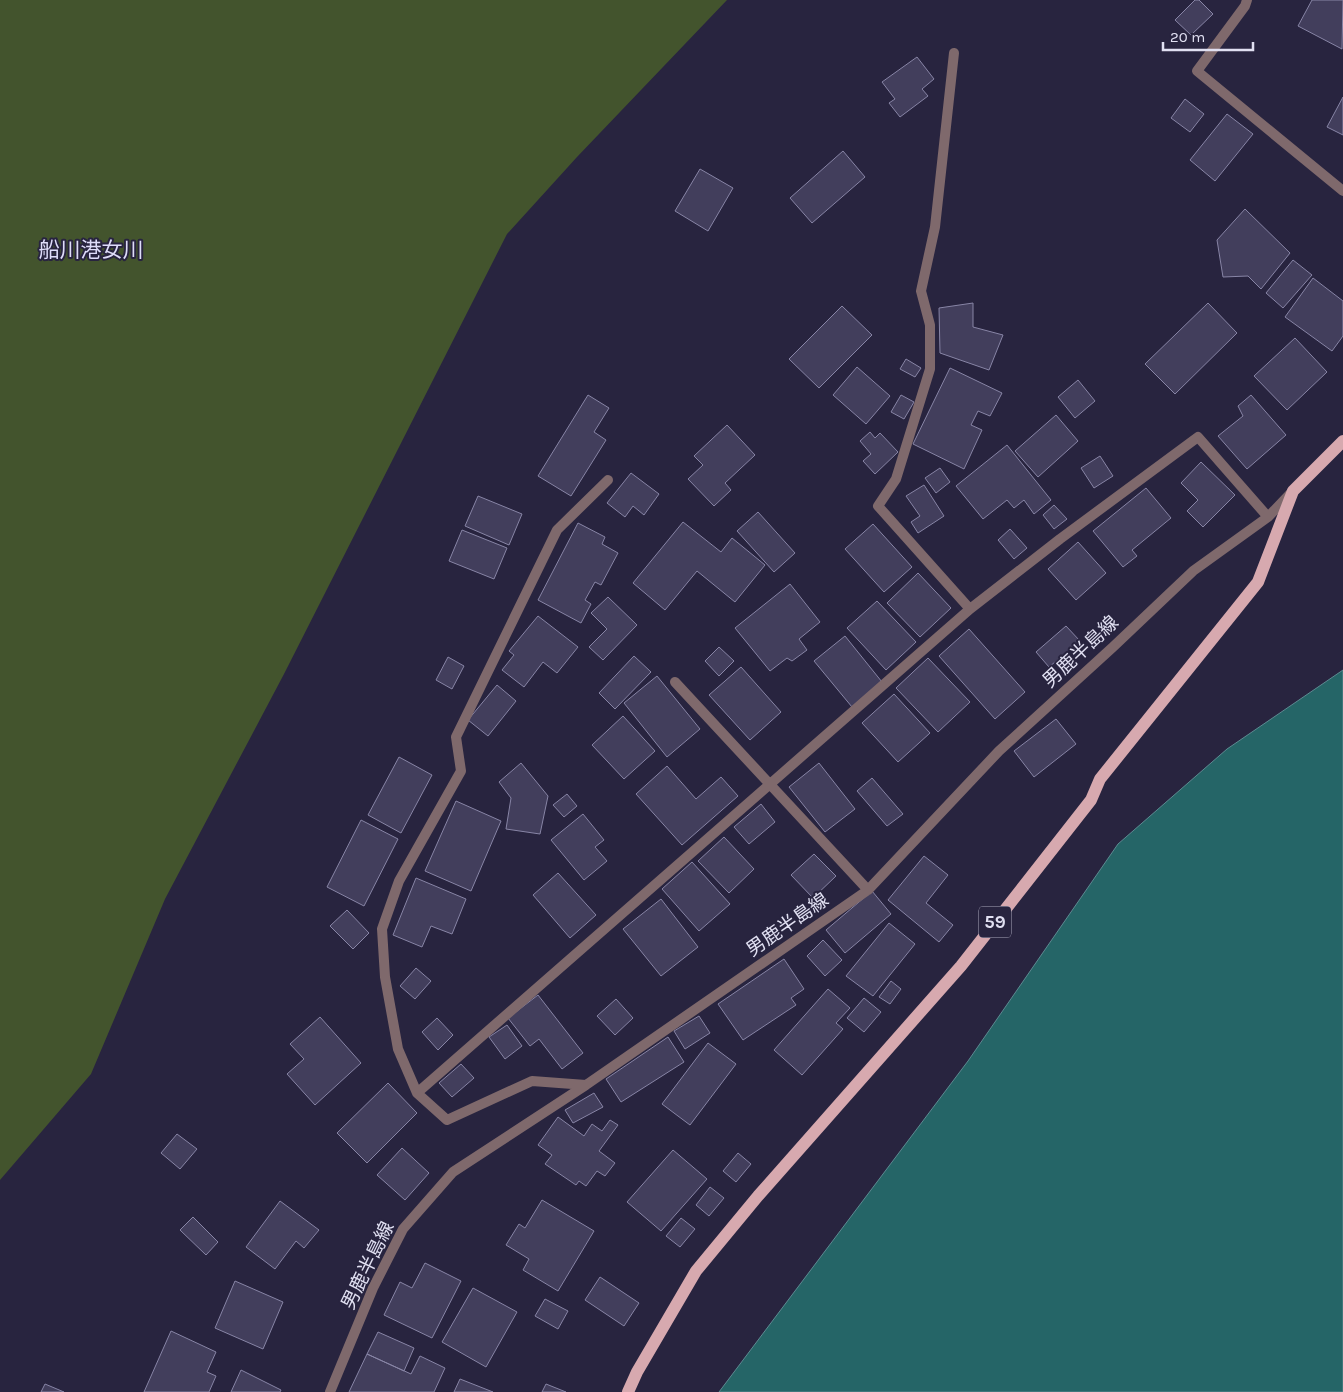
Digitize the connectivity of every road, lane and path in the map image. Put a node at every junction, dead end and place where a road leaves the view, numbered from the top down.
1 (1247, 0) edge
2 (954, 53) dead end
3 (1343, 191) edge
4 (1343, 441) edge
5 (608, 480) dead end
6 (1293, 491) junction
7 (1268, 517) junction
8 (970, 608) junction
9 (675, 682) dead end
10 (769, 785) junction
11 (868, 890) junction
12 (586, 1085) junction
13 (417, 1093) junction
14 (330, 1392) edge
15 (628, 1392) edge

1 - 3 street
2 - 8 street
4 - 6 main road, 男鹿半島線 / 59
5 - 13 street
6 - 7 street, 男鹿半島線
6 - 15 main road, 男鹿半島線 / 59
7 - 8 street
7 - 11 street, 男鹿半島線
8 - 10 street
9 - 10 street
10 - 11 street
10 - 13 street
11 - 12 street, 男鹿半島線
12 - 13 street
12 - 14 street, 男鹿半島線

